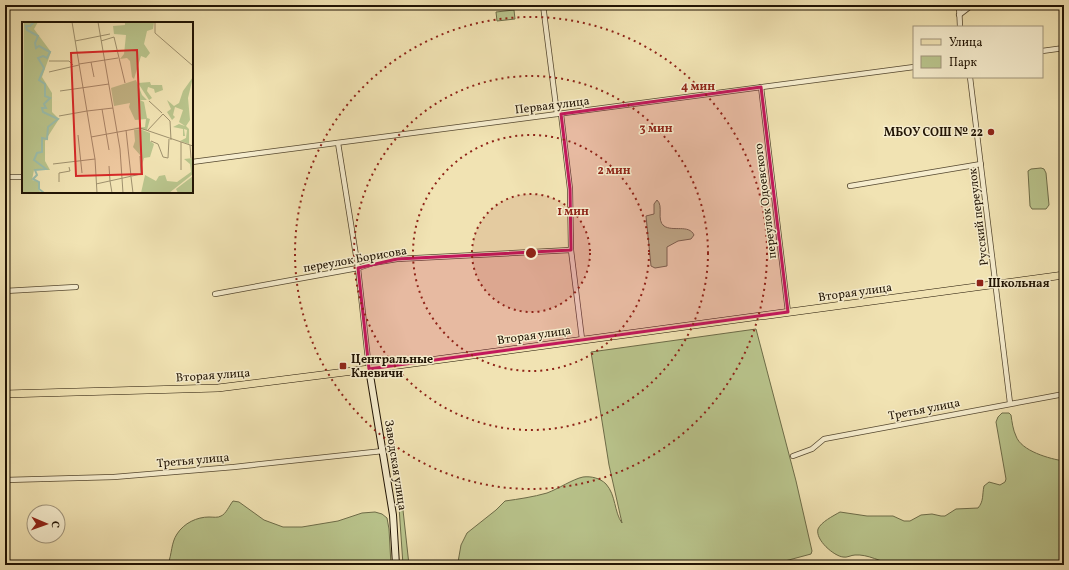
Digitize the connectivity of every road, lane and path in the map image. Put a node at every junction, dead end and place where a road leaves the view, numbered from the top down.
1 (543, 5) edge
2 (959, 5) edge
3 (972, 5) edge
4 (959, 15) junction
5 (960, 26) edge
6 (1064, 48) edge
7 (1043, 51) edge
8 (913, 68) edge
9 (970, 78) edge
10 (762, 87) junction
11 (559, 114) junction
12 (338, 143) junction
13 (193, 162) edge
14 (981, 164) junction
15 (5, 176) edge
16 (22, 177) edge
17 (850, 186) dead end
18 (571, 250) junction
19 (358, 268) junction
20 (1064, 274) edge
21 (996, 284) junction
22 (76, 287) dead end
23 (5, 291) edge
24 (215, 294) dead end
25 (788, 312) junction
26 (582, 339) junction
27 (369, 369) junction
28 (5, 394) edge
29 (1064, 394) edge
30 (1010, 403) junction
31 (383, 451) junction
32 (792, 456) dead end
33 (5, 480) edge
34 (154, 563) dead end
35 (136, 565) edge
36 (396, 565) edge

1 - 11 street
2 - 4 street
3 - 4 street
4 - 5 street
6 - 7 street
8 - 10 street, Первая улица
9 - 14 street, Русский переулок
10 - 11 street, Первая улица
10 - 25 street, переулок Одоевского
11 - 12 street, Первая улица
11 - 18 street
12 - 13 street, Первая улица
12 - 19 street
14 - 17 street
14 - 21 street, Русский переулок
15 - 16 street
18 - 19 street, переулок Борисова
18 - 26 street
19 - 24 street, переулок Борисова
19 - 27 street
20 - 21 main road, Вторая улица
21 - 25 main road, Вторая улица
21 - 30 street, Русский переулок
22 - 23 street
25 - 26 main road, Вторая улица
26 - 27 main road, Вторая улица
27 - 28 main road, Вторая улица
27 - 31 street, Заводская улица
29 - 30 street, Третья улица
30 - 32 street, Третья улица
31 - 33 street, Третья улица
31 - 36 street, Заводская улица
34 - 35 street

